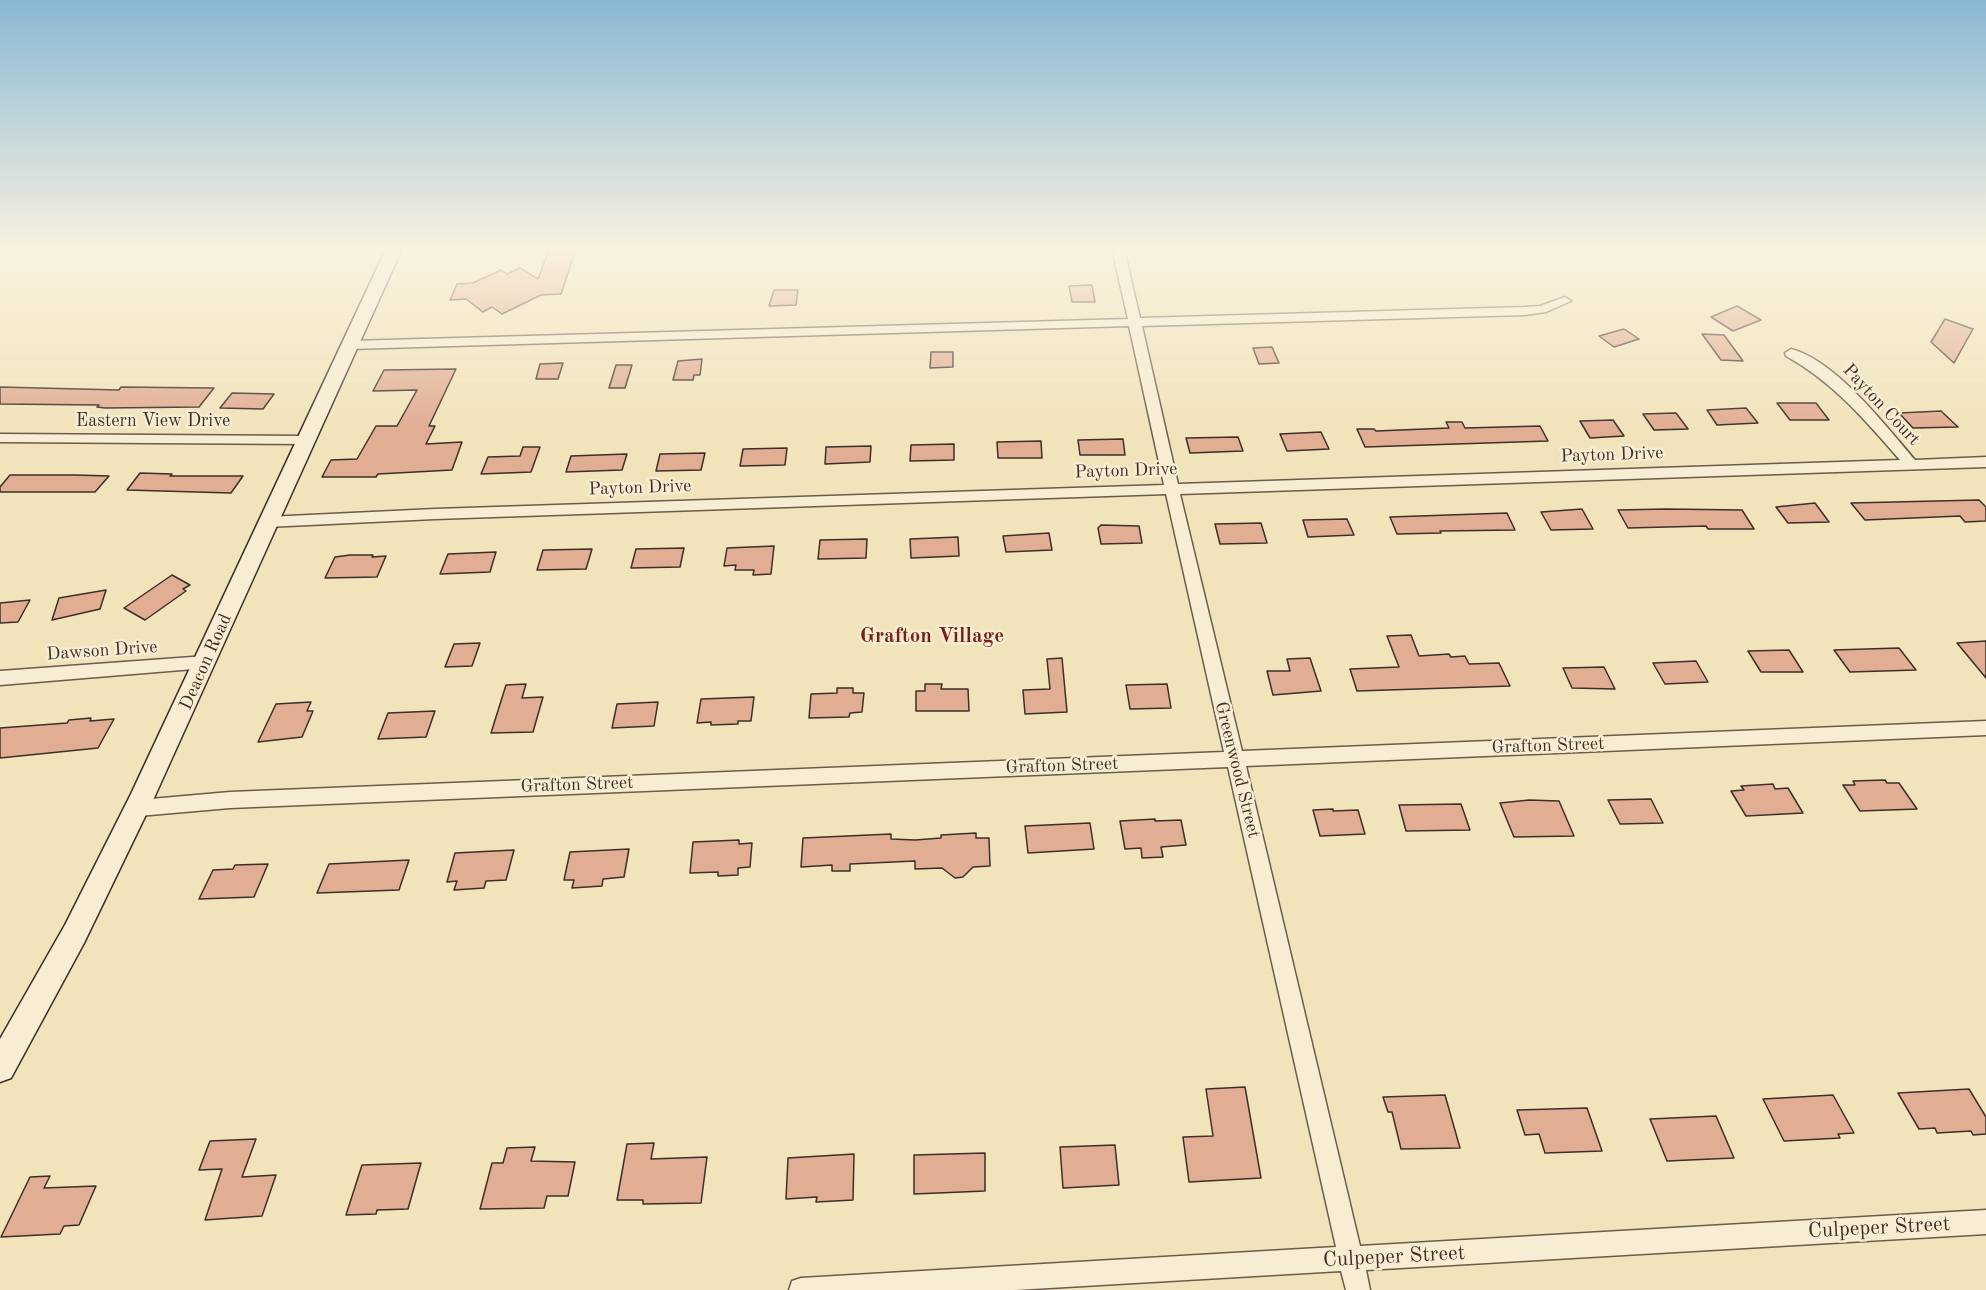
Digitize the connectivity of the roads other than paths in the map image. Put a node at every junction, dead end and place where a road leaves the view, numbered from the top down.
1 (367, 309) edge
2 (1132, 309) edge
3 (1540, 309) edge
4 (1135, 323) junction
5 (351, 345) junction
6 (1791, 353) dead end
7 (0, 438) edge
8 (305, 440) junction
9 (1986, 462) edge
10 (1912, 465) junction
11 (1173, 489) junction
12 (267, 522) junction
13 (206, 662) junction
14 (0, 678) edge
15 (1986, 728) edge
16 (1235, 759) junction
17 (139, 808) junction
18 (0, 1066) edge
19 (1986, 1222) edge
20 (1351, 1260) junction
21 (801, 1290) edge
22 (1358, 1290) edge

1 - 5 main road, Deacon Road
2 - 4 street, Greenwood Street
3 - 4 street
4 - 5 street
4 - 11 street, Greenwood Street
5 - 8 main road, Deacon Road
6 - 10 street, Payton Court
7 - 8 street, Eastern View Drive
8 - 12 main road, Deacon Road
9 - 10 street, Payton Drive
10 - 11 street, Payton Drive
11 - 12 street, Payton Drive
11 - 16 street, Greenwood Street
12 - 13 main road, Deacon Road
13 - 14 street, Dawson Drive
13 - 17 main road, Deacon Road
15 - 16 street, Grafton Street
16 - 17 street, Grafton Street
16 - 20 street, Greenwood Street
17 - 18 main road, Deacon Road
19 - 20 street, Culpeper Street
20 - 21 street, Culpeper Street
20 - 22 street, Greenwood Street

